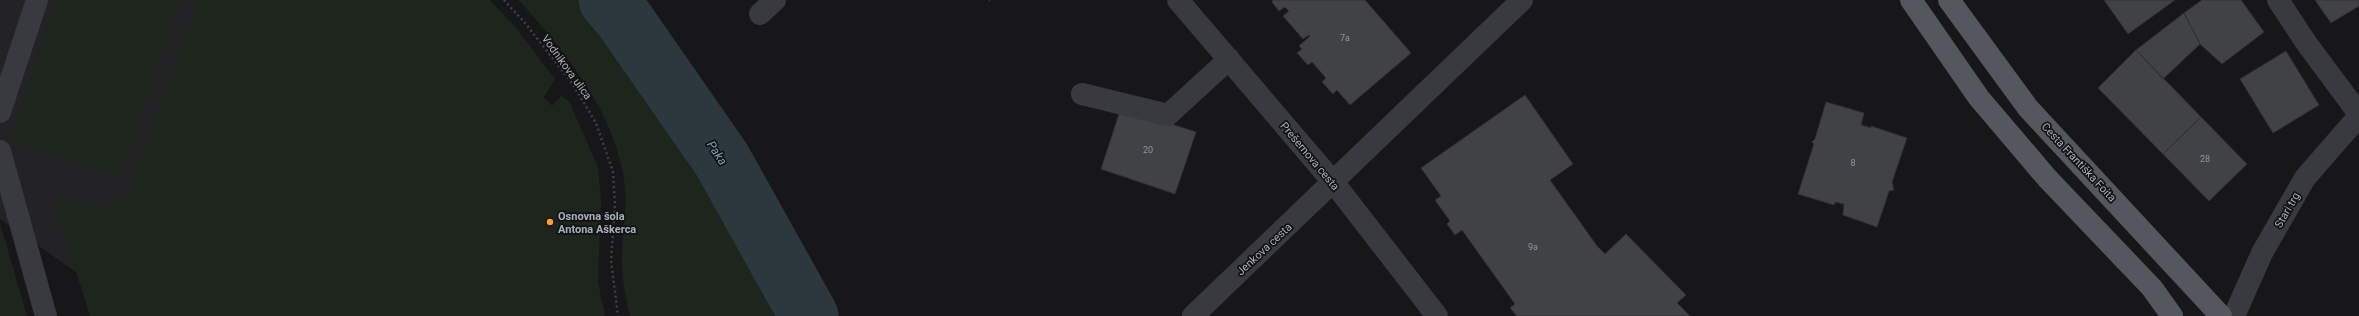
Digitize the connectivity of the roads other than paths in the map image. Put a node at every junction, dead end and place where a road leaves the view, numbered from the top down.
1 (37, 0) edge
2 (1178, 0) edge
3 (1522, 0) edge
4 (1911, 0) edge
5 (1949, 0) edge
6 (2278, 0) edge
7 (1230, 59) junction
8 (1082, 94) dead end
9 (0, 112) edge
10 (2359, 115) edge
11 (0, 152) edge
12 (1334, 183) junction
13 (46, 316) edge
14 (1193, 316) edge
15 (1437, 316) edge
16 (2172, 316) edge
17 (2221, 316) edge
18 (2234, 316) edge

1 - 9 street
2 - 7 street, Prešernova cesta
3 - 12 street, Jenkova cesta
4 - 16 main road
5 - 17 main road, Cesta Františka Foita
6 - 10 street, Stari trg
7 - 8 street
7 - 12 street, Prešernova cesta
10 - 18 street, Stari trg
11 - 13 street
12 - 14 street, Jenkova cesta
12 - 15 street, Prešernova cesta

